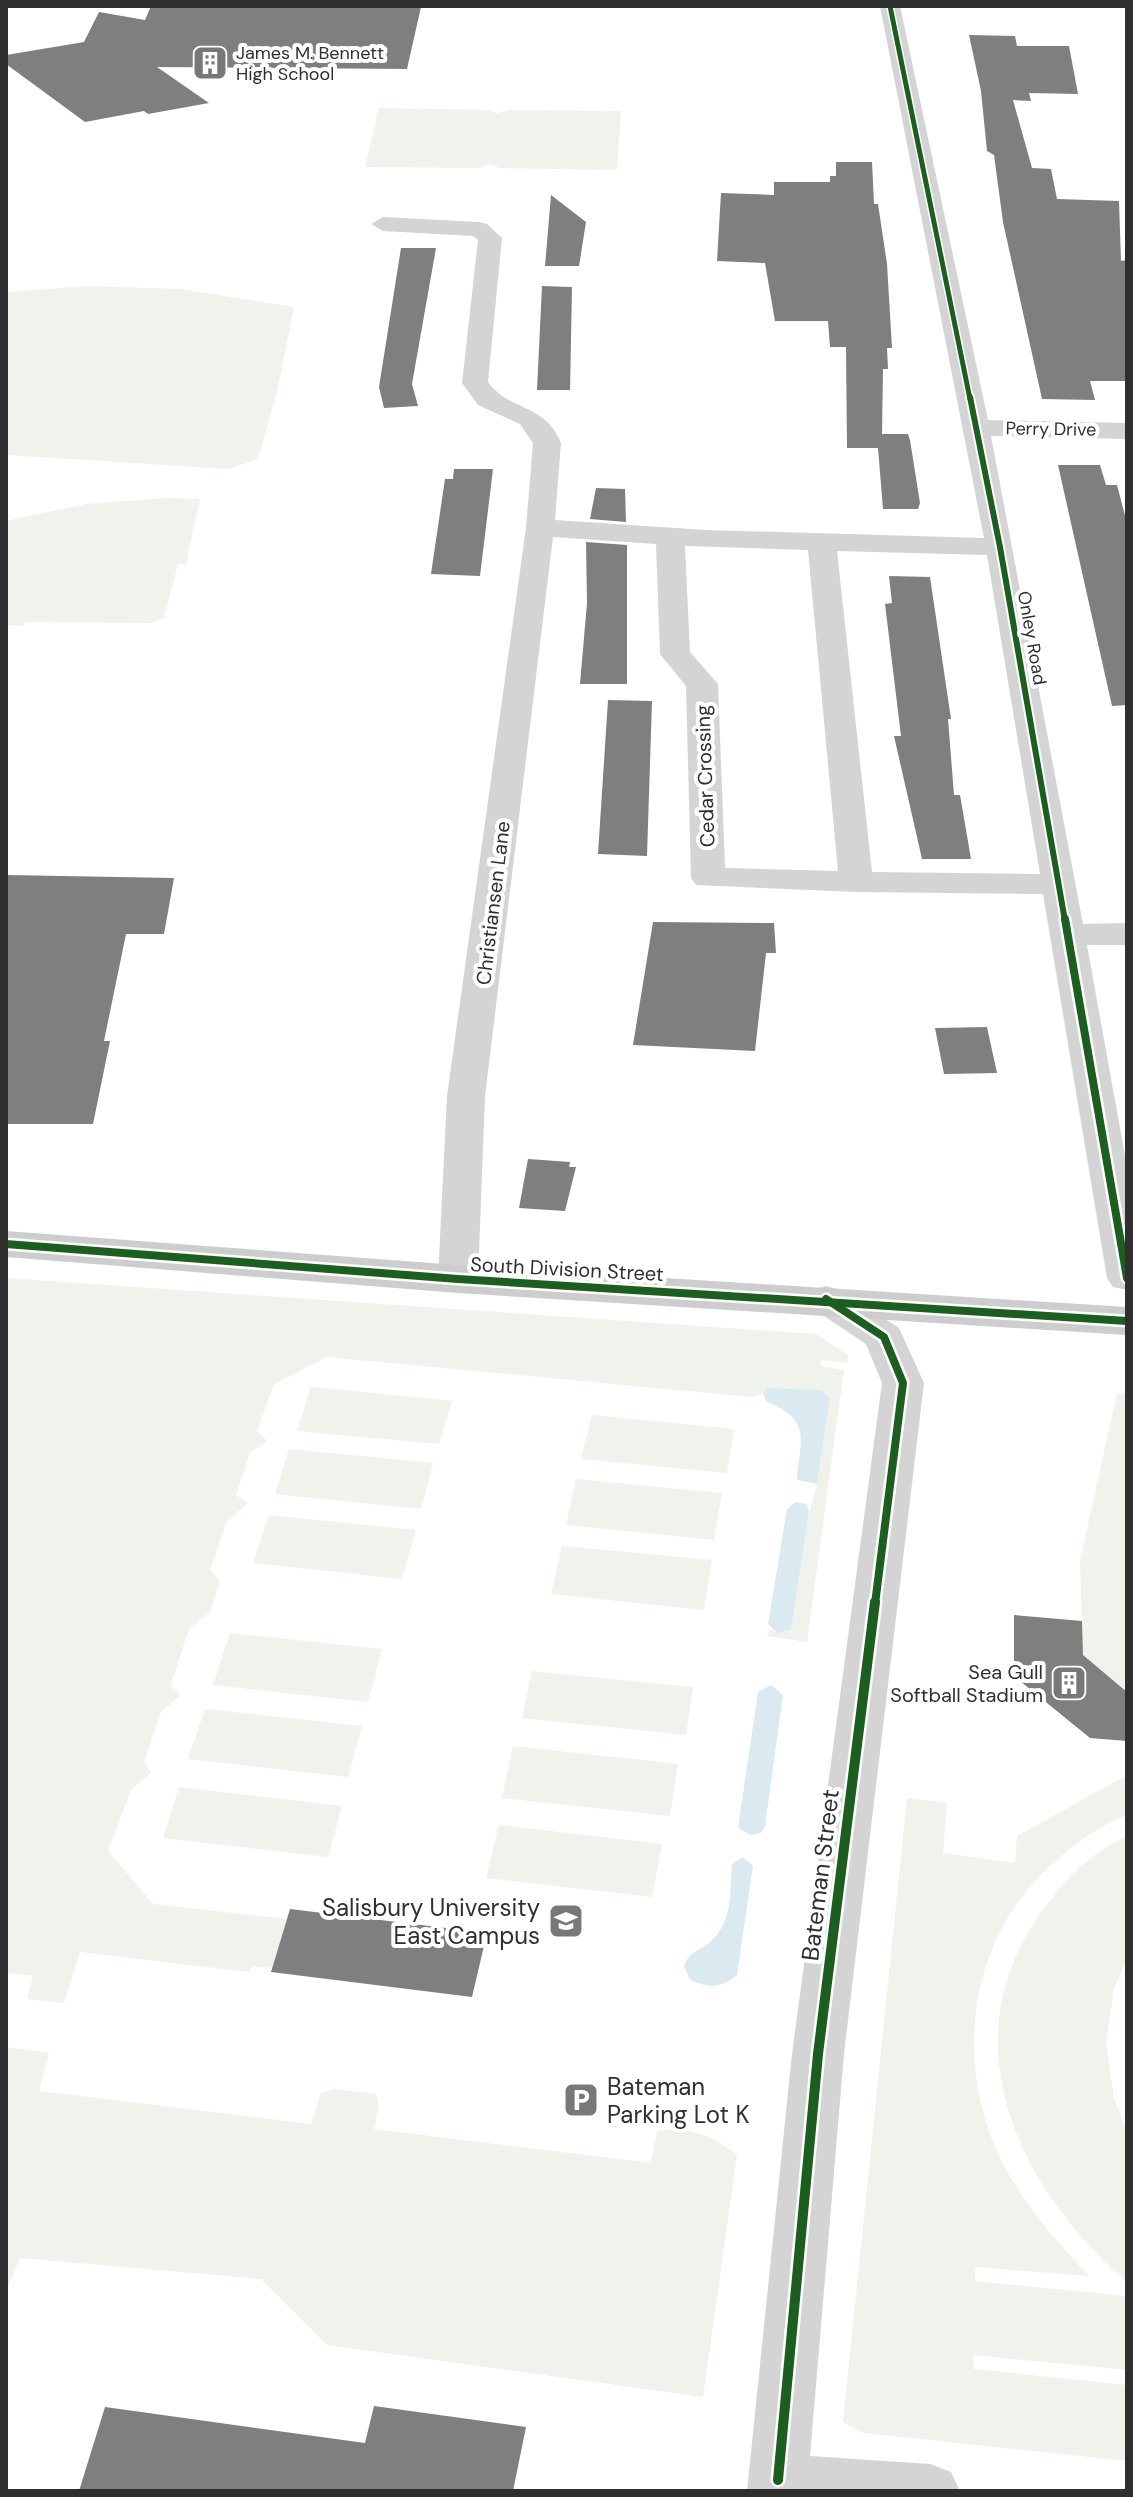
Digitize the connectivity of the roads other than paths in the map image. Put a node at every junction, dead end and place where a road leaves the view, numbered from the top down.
1 (890, 6) edge
2 (383, 224) dead end
3 (974, 428) junction
4 (1127, 431) edge
5 (540, 528) junction
6 (670, 537) junction
7 (822, 542) junction
8 (1000, 547) junction
9 (856, 882) junction
10 (1058, 884) junction
11 (1127, 934) edge
12 (1068, 935) junction
13 (6, 1244) edge
14 (1127, 1278) edge
15 (458, 1279) junction
16 (826, 1299) junction
17 (1127, 1321) edge
18 (777, 2486) edge
19 (930, 2491) edge

1 - 3 street, Onley Road
2 - 5 street
3 - 4 street, Perry Drive
3 - 8 street, Onley Road
5 - 6 street
5 - 15 street, Christiansen Lane
6 - 7 street
6 - 9 street, Cedar Crossing
7 - 8 street
7 - 9 street
8 - 10 street, Onley Road
9 - 10 street, Cedar Crossing
10 - 12 street, Onley Road
11 - 12 street
12 - 14 street, Onley Road
13 - 15 street, South Division Street
15 - 16 street, South Division Street
16 - 17 street, South Division Street
16 - 18 street, Bateman Street
18 - 19 street

